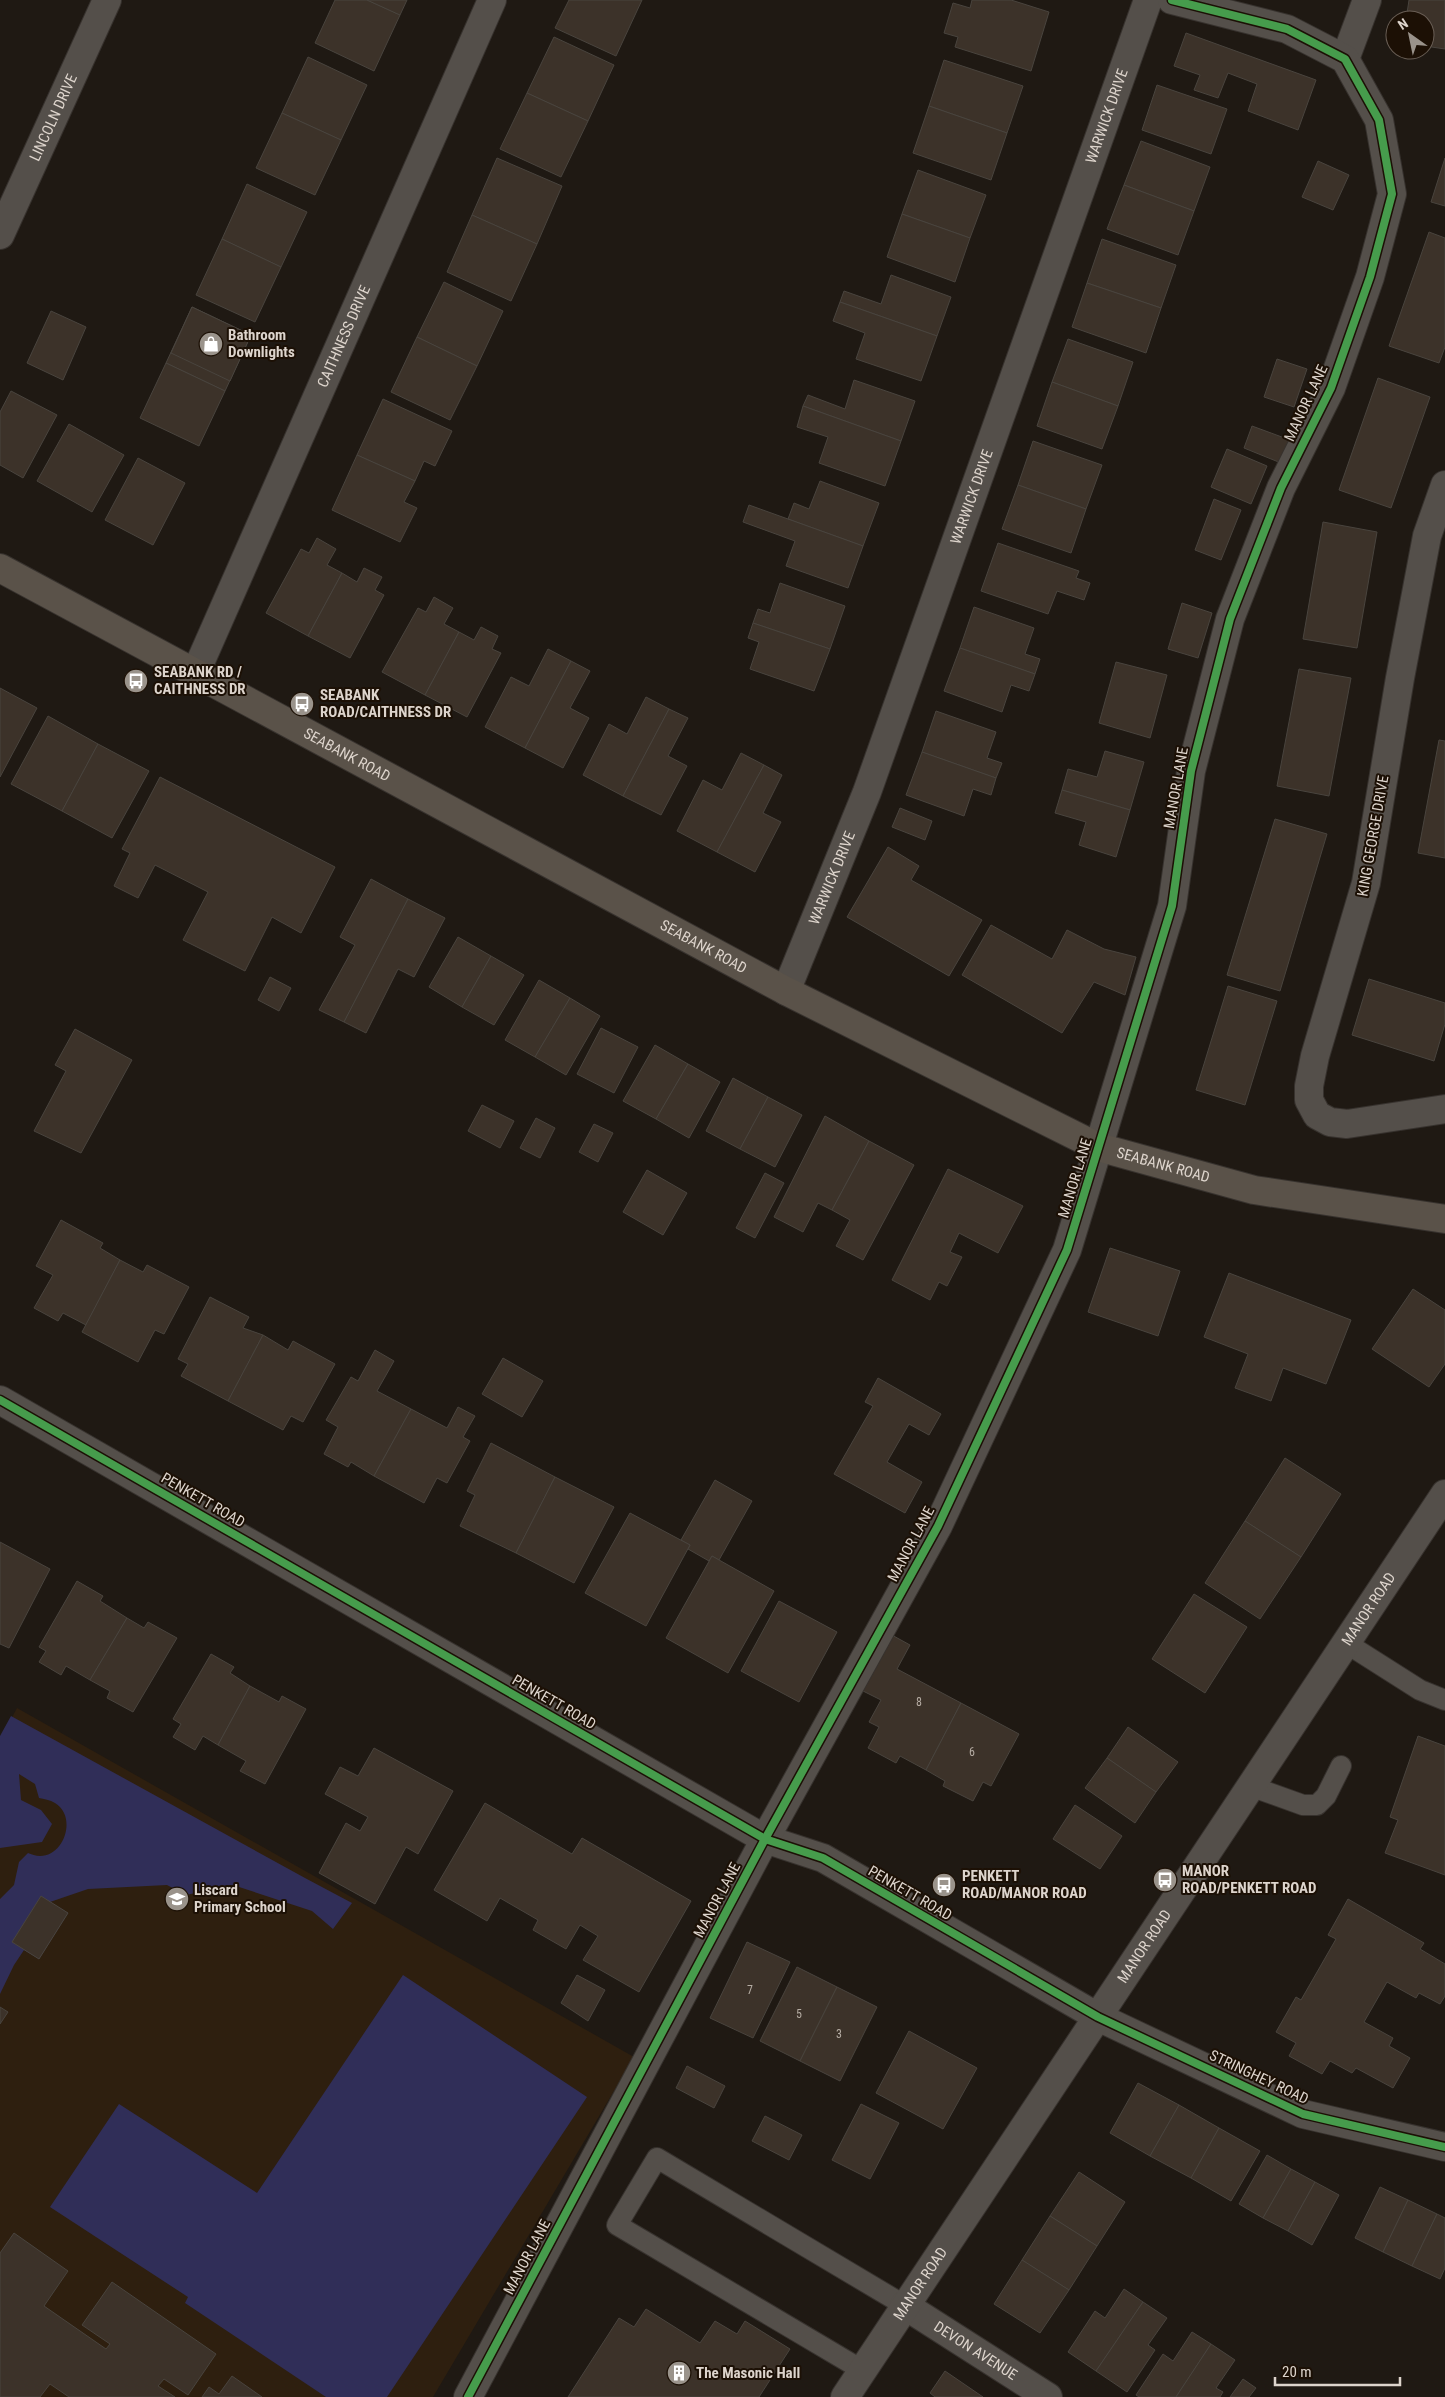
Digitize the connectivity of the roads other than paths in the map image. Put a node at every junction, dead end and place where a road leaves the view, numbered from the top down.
1 (107, 0) edge
2 (492, 0) edge
3 (1148, 0) edge
4 (1172, 0) edge
5 (1366, 0) edge
6 (1345, 59) junction
7 (0, 235) edge
8 (1445, 485) edge
9 (1436, 538) edge
10 (0, 568) edge
11 (196, 674) junction
12 (786, 992) junction
13 (1445, 1110) edge
14 (1098, 1147) junction
15 (1445, 1219) edge
16 (0, 1400) edge
17 (1445, 1494) edge
18 (1346, 1643) junction
19 (1445, 1700) edge
20 (1341, 1766) dead end
21 (1250, 1786) junction
22 (765, 1839) junction
23 (1098, 2018) junction
24 (1445, 2147) edge
25 (904, 2305) junction
26 (862, 2370) junction
27 (468, 2397) edge
28 (844, 2397) edge
29 (1048, 2397) edge

1 - 7 street, LINCOLN DRIVE
2 - 11 street, CAITHNESS DRIVE
3 - 12 street, WARWICK DRIVE
4 - 6 street
5 - 6 street
6 - 14 street, MANOR LANE
8 - 9 street, KING GEORGE DRIVE
9 - 13 street, KING GEORGE DRIVE
10 - 11 main road, SEABANK ROAD
11 - 12 main road, SEABANK ROAD
12 - 14 main road, SEABANK ROAD
14 - 15 main road, SEABANK ROAD
14 - 22 street, MANOR LANE
16 - 22 street, PENKETT ROAD
17 - 18 street, MANOR ROAD
18 - 19 lane
18 - 21 street, MANOR ROAD
20 - 21 lane
21 - 23 street, MANOR ROAD
22 - 23 street, PENKETT ROAD
22 - 27 street, MANOR LANE
23 - 24 street, STRINGHEY ROAD
23 - 25 street, MANOR ROAD
25 - 26 street, MANOR ROAD
25 - 26 lane
25 - 29 street, DEVON AVENUE
26 - 28 street, MANOR ROAD

